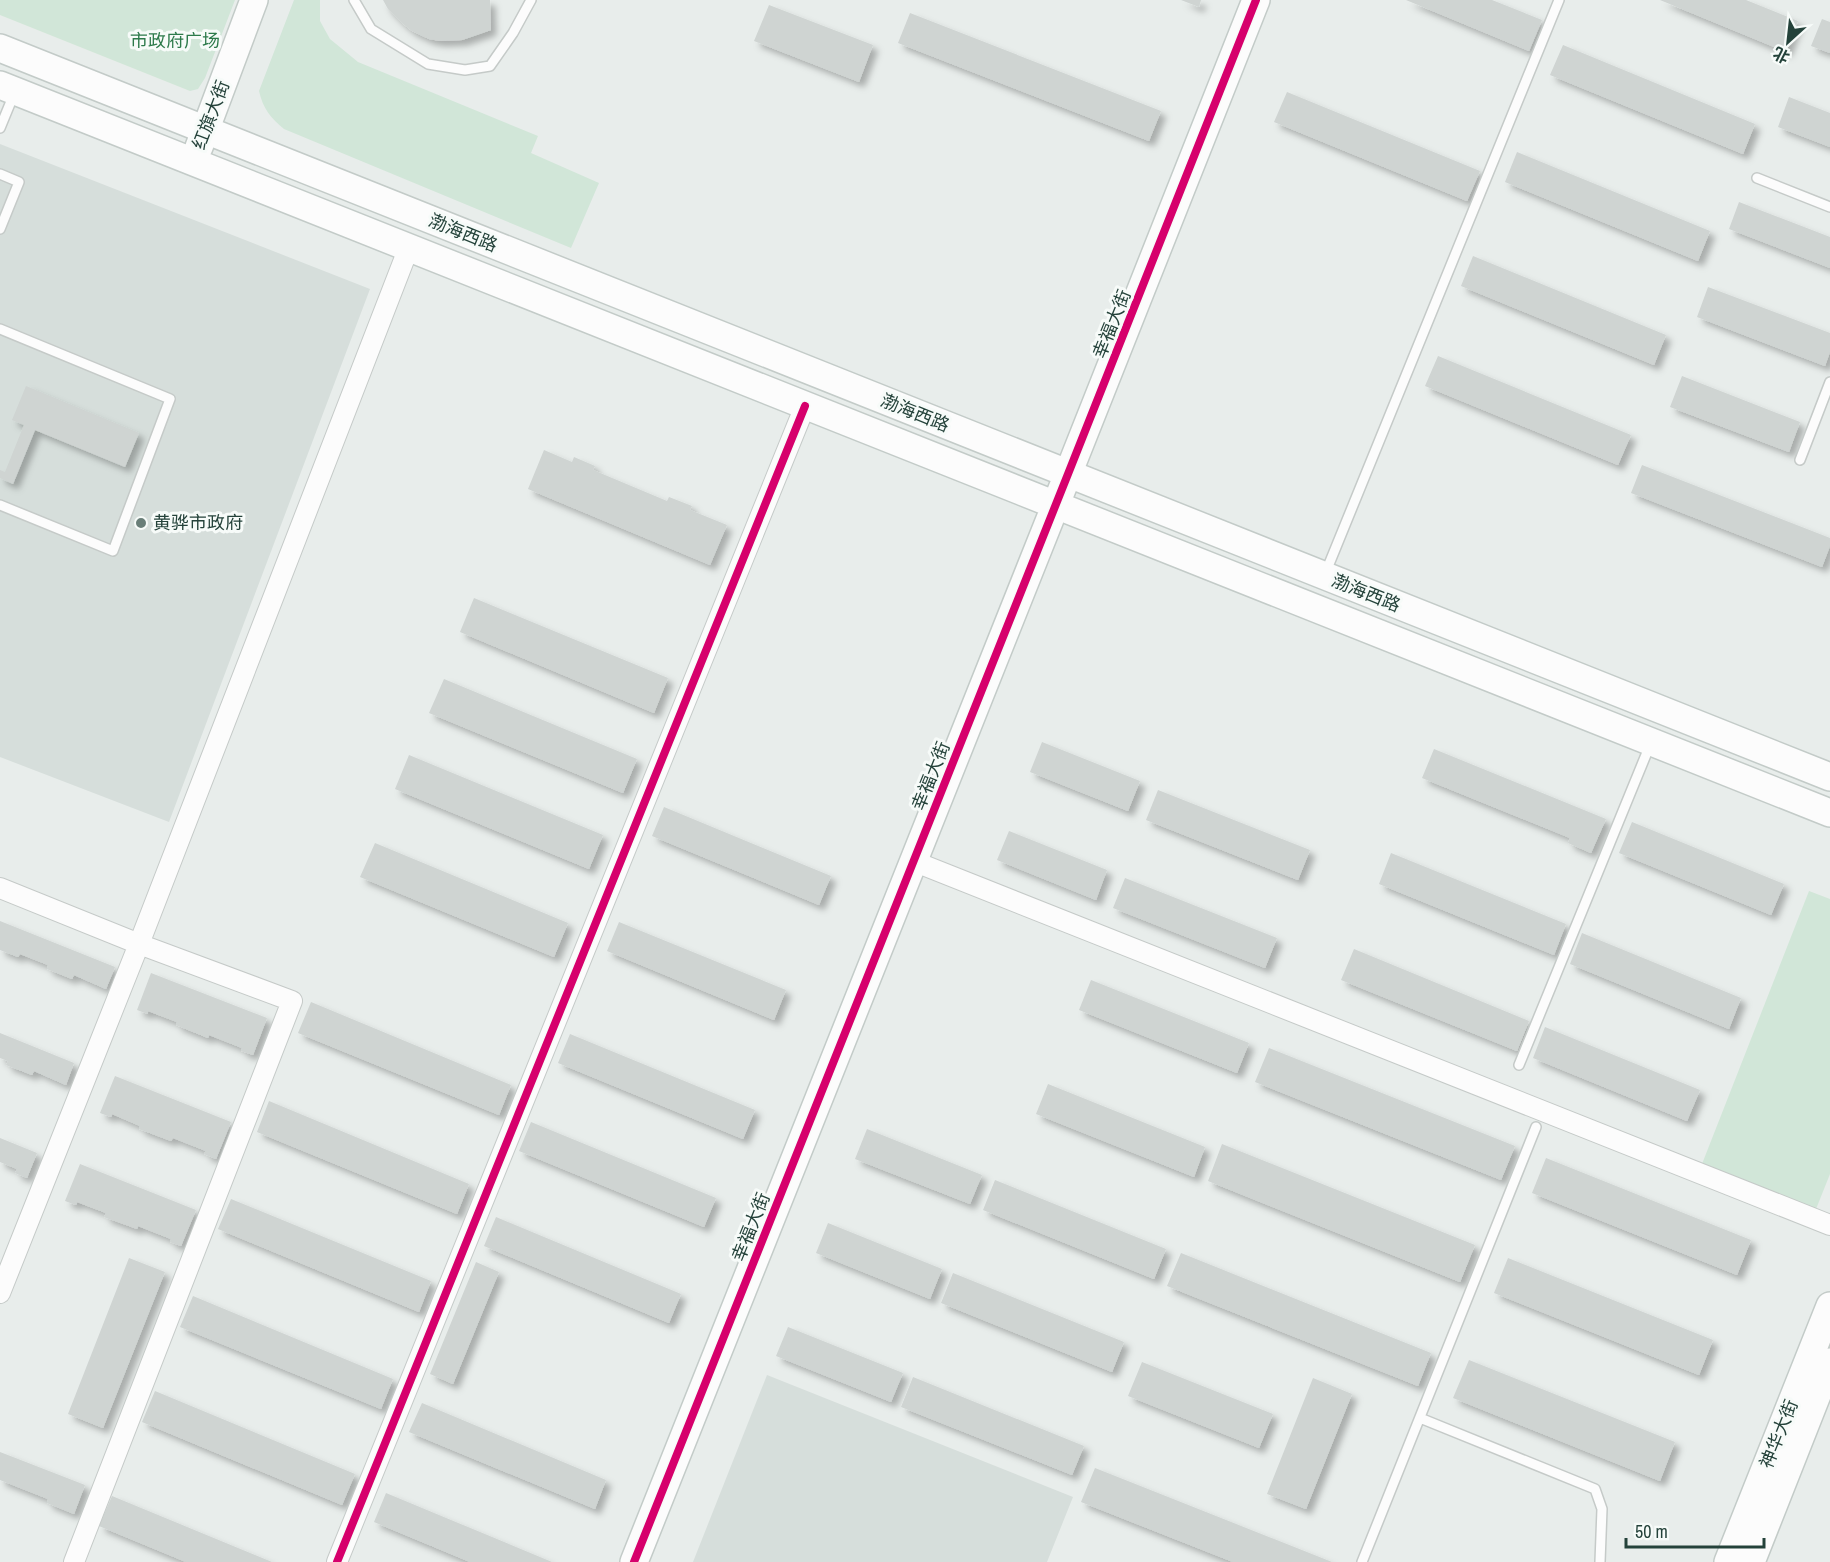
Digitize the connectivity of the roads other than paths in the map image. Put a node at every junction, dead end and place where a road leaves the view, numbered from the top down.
1 (254, 0) edge
2 (354, 0) edge
3 (531, 0) edge
4 (1256, 0) edge
5 (1560, 0) edge
6 (0, 48) edge
7 (7, 88) edge
8 (0, 128) edge
9 (205, 130) junction
10 (193, 162) junction
11 (0, 174) edge
12 (1757, 178) dead end
13 (1830, 207) edge
14 (0, 229) edge
15 (409, 247) junction
16 (0, 328) edge
17 (1830, 382) edge
18 (805, 406) junction
19 (1800, 460) dead end
20 (1068, 474) junction
21 (0, 505) edge
22 (1056, 505) junction
23 (1324, 576) junction
24 (1652, 741) junction
25 (1830, 777) edge
26 (1830, 813) edge
27 (913, 861) junction
28 (0, 888) edge
29 (139, 944) junction
30 (1519, 1065) dead end
31 (1536, 1127) dead end
32 (1830, 1225) edge
33 (0, 1293) edge
34 (1830, 1306) edge
35 (1830, 1362) edge
36 (1420, 1419) junction
37 (74, 1562) edge
38 (337, 1562) edge
39 (634, 1562) edge
40 (1362, 1562) edge
41 (1600, 1562) edge
42 (1728, 1562) edge
43 (1751, 1562) edge

1 - 9 main road, 红旗大街
2 - 3 lane
4 - 20 main road, 幸福大街
5 - 23 lane
6 - 9 main road, 渤海西路
7 - 8 lane
7 - 10 main road, 渤海西路
9 - 10 main road, 红旗大街
9 - 20 main road, 渤海西路
10 - 15 main road, 渤海西路
11 - 14 lane
12 - 13 lane
15 - 18 main road, 渤海西路
15 - 29 street
16 - 21 lane
17 - 19 lane
18 - 22 main road, 渤海西路
18 - 38 street
20 - 22 main road, 幸福大街
20 - 23 main road, 渤海西路
22 - 24 main road, 渤海西路
22 - 27 main road, 幸福大街
23 - 25 main road, 渤海西路
24 - 26 main road, 渤海西路
24 - 30 lane
27 - 32 street
27 - 39 main road, 幸福大街
28 - 29 street
29 - 33 street
29 - 37 street
31 - 36 lane
34 - 42 main road, 神华大街
35 - 43 main road, 神华大街
36 - 40 lane
36 - 41 lane

